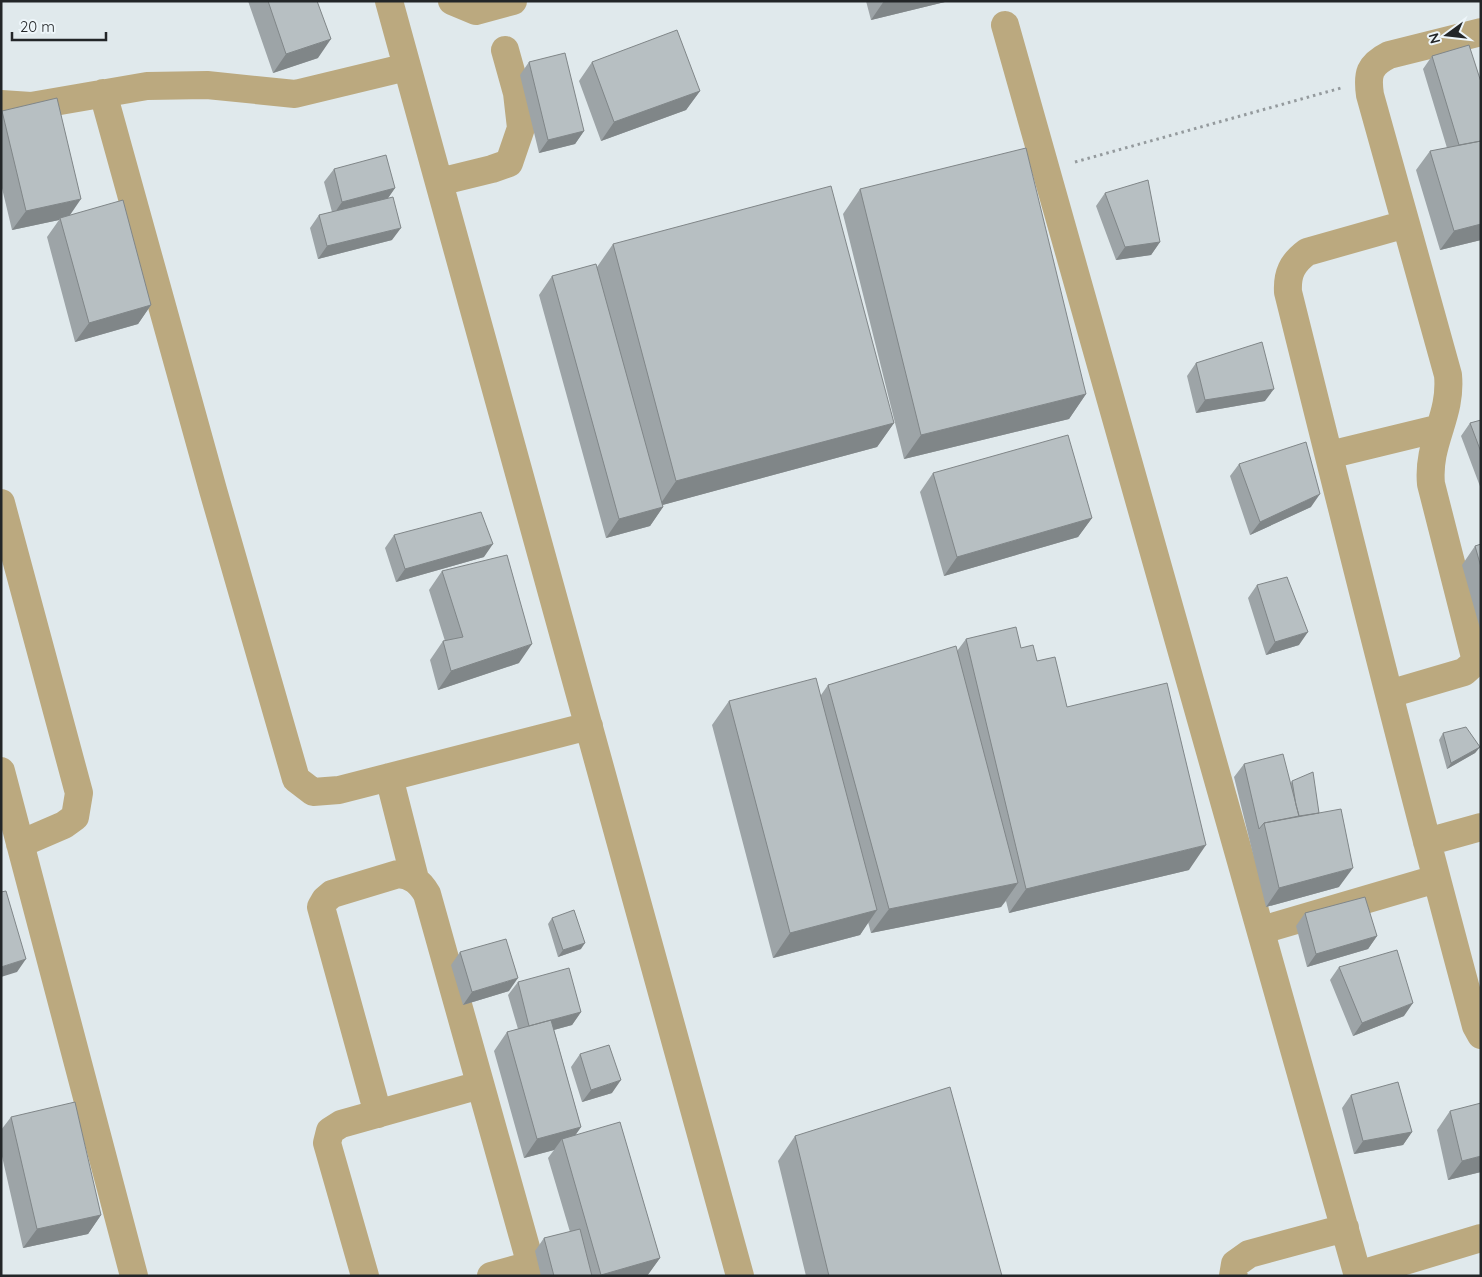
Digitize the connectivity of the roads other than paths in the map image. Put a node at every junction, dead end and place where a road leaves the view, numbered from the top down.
1 (452, 1) edge
2 (513, 1) edge
3 (397, 3) edge
4 (1005, 25) dead end
5 (1481, 32) edge
6 (506, 50) dead end
7 (407, 67) junction
8 (104, 93) junction
9 (1, 104) edge
10 (438, 182) junction
11 (1406, 224) junction
12 (1440, 428) junction
13 (1329, 456) junction
14 (1, 503) edge
15 (1390, 694) junction
16 (589, 726) junction
17 (1, 771) edge
18 (389, 777) junction
19 (1481, 826) edge
20 (1427, 842) junction
21 (20, 844) junction
22 (415, 879) junction
23 (1436, 879) junction
24 (1262, 930) junction
25 (1481, 1035) edge
26 (480, 1085) junction
27 (378, 1114) junction
28 (1345, 1228) junction
29 (1481, 1238) edge
30 (533, 1270) edge
31 (1358, 1275) edge
32 (134, 1276) edge
33 (365, 1276) edge
34 (491, 1276) edge
35 (740, 1276) edge
36 (1233, 1276) edge

1 - 2 street
3 - 7 street
4 - 24 street
5 - 11 street
6 - 10 street
7 - 8 street
7 - 10 street
8 - 9 street
8 - 18 street
10 - 16 street
11 - 12 street
11 - 13 street
12 - 13 street
12 - 15 street
13 - 15 street
14 - 21 street
15 - 20 street
16 - 18 street
16 - 35 street
17 - 21 street
18 - 22 street
19 - 20 street
20 - 23 street
21 - 32 street
22 - 26 street
22 - 27 street
23 - 24 street
23 - 25 street
24 - 28 street
26 - 27 street
26 - 30 street
27 - 33 street
28 - 31 street
28 - 36 street
29 - 31 street
30 - 34 street

